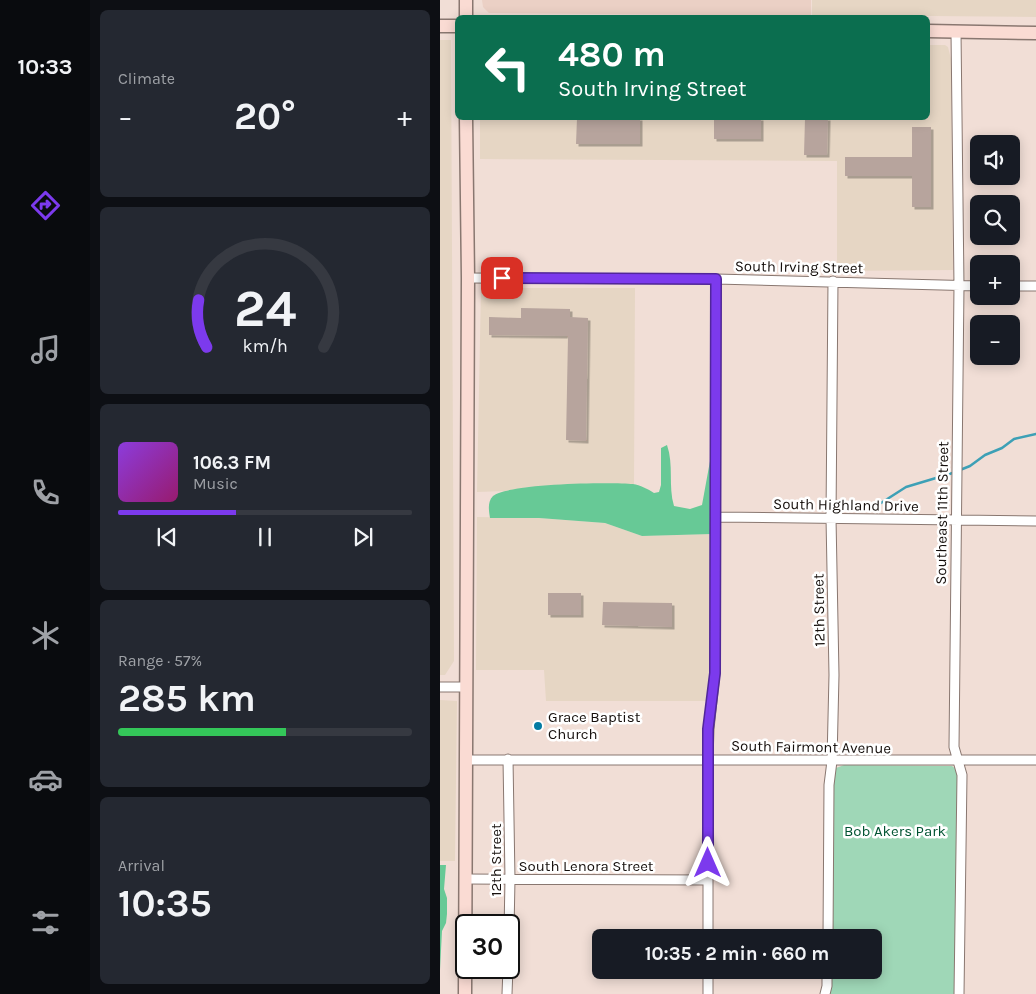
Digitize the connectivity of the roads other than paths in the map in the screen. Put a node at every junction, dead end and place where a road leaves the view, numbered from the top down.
1 (466, 0) edge
2 (466, 15) edge
3 (440, 26) edge
4 (455, 26) edge
5 (930, 31) edge
6 (956, 32) junction
7 (1036, 33) edge
8 (466, 120) edge
9 (468, 278) junction
10 (716, 279) junction
11 (833, 281) junction
12 (959, 286) junction
13 (970, 286) edge
14 (1020, 286) edge
15 (1036, 286) edge
16 (716, 517) junction
17 (831, 518) junction
18 (956, 520) junction
19 (1036, 521) edge
20 (440, 687) edge
21 (466, 687) junction
22 (508, 759) junction
23 (708, 759) junction
24 (466, 760) junction
25 (1036, 760) edge
26 (832, 761) junction
27 (958, 761) junction
28 (465, 879) junction
29 (510, 879) junction
30 (708, 880) junction
31 (509, 914) edge
32 (708, 929) edge
33 (828, 929) edge
34 (508, 979) edge
35 (708, 979) edge
36 (827, 979) edge
37 (465, 994) edge
38 (507, 994) edge
39 (708, 994) edge
40 (825, 994) edge
41 (959, 994) edge

1 - 2 main road
3 - 4 main road
5 - 6 main road
6 - 7 main road
6 - 12 street, Southeast 11th Street
8 - 9 main road
9 - 10 street, South Irving Street
9 - 21 main road
10 - 11 street, South Irving Street
10 - 16 street
11 - 12 street, South Irving Street
11 - 17 street, 12th Street
12 - 13 street, South Irving Street
12 - 18 street, Southeast 11th Street
14 - 15 street
16 - 17 street, South Highland Drive
16 - 23 street
17 - 18 street, South Highland Drive
17 - 26 street, 12th Street
18 - 19 street, South Highland Drive
18 - 27 street, Southeast 11th Street
20 - 21 street
21 - 24 main road
22 - 23 street, South Fairmont Avenue
22 - 24 street, South Fairmont Avenue
22 - 29 street, 12th Street
23 - 26 street, South Fairmont Avenue
23 - 30 street
24 - 28 main road
25 - 27 street, South Fairmont Avenue
26 - 27 street, South Fairmont Avenue
26 - 33 street, 12th Street
27 - 41 street, Southeast 11th Street
28 - 29 street, South Lenora Street
28 - 37 main road
29 - 30 street, South Lenora Street
29 - 31 street, 12th Street
30 - 32 street
34 - 38 street
35 - 39 street
36 - 40 street

